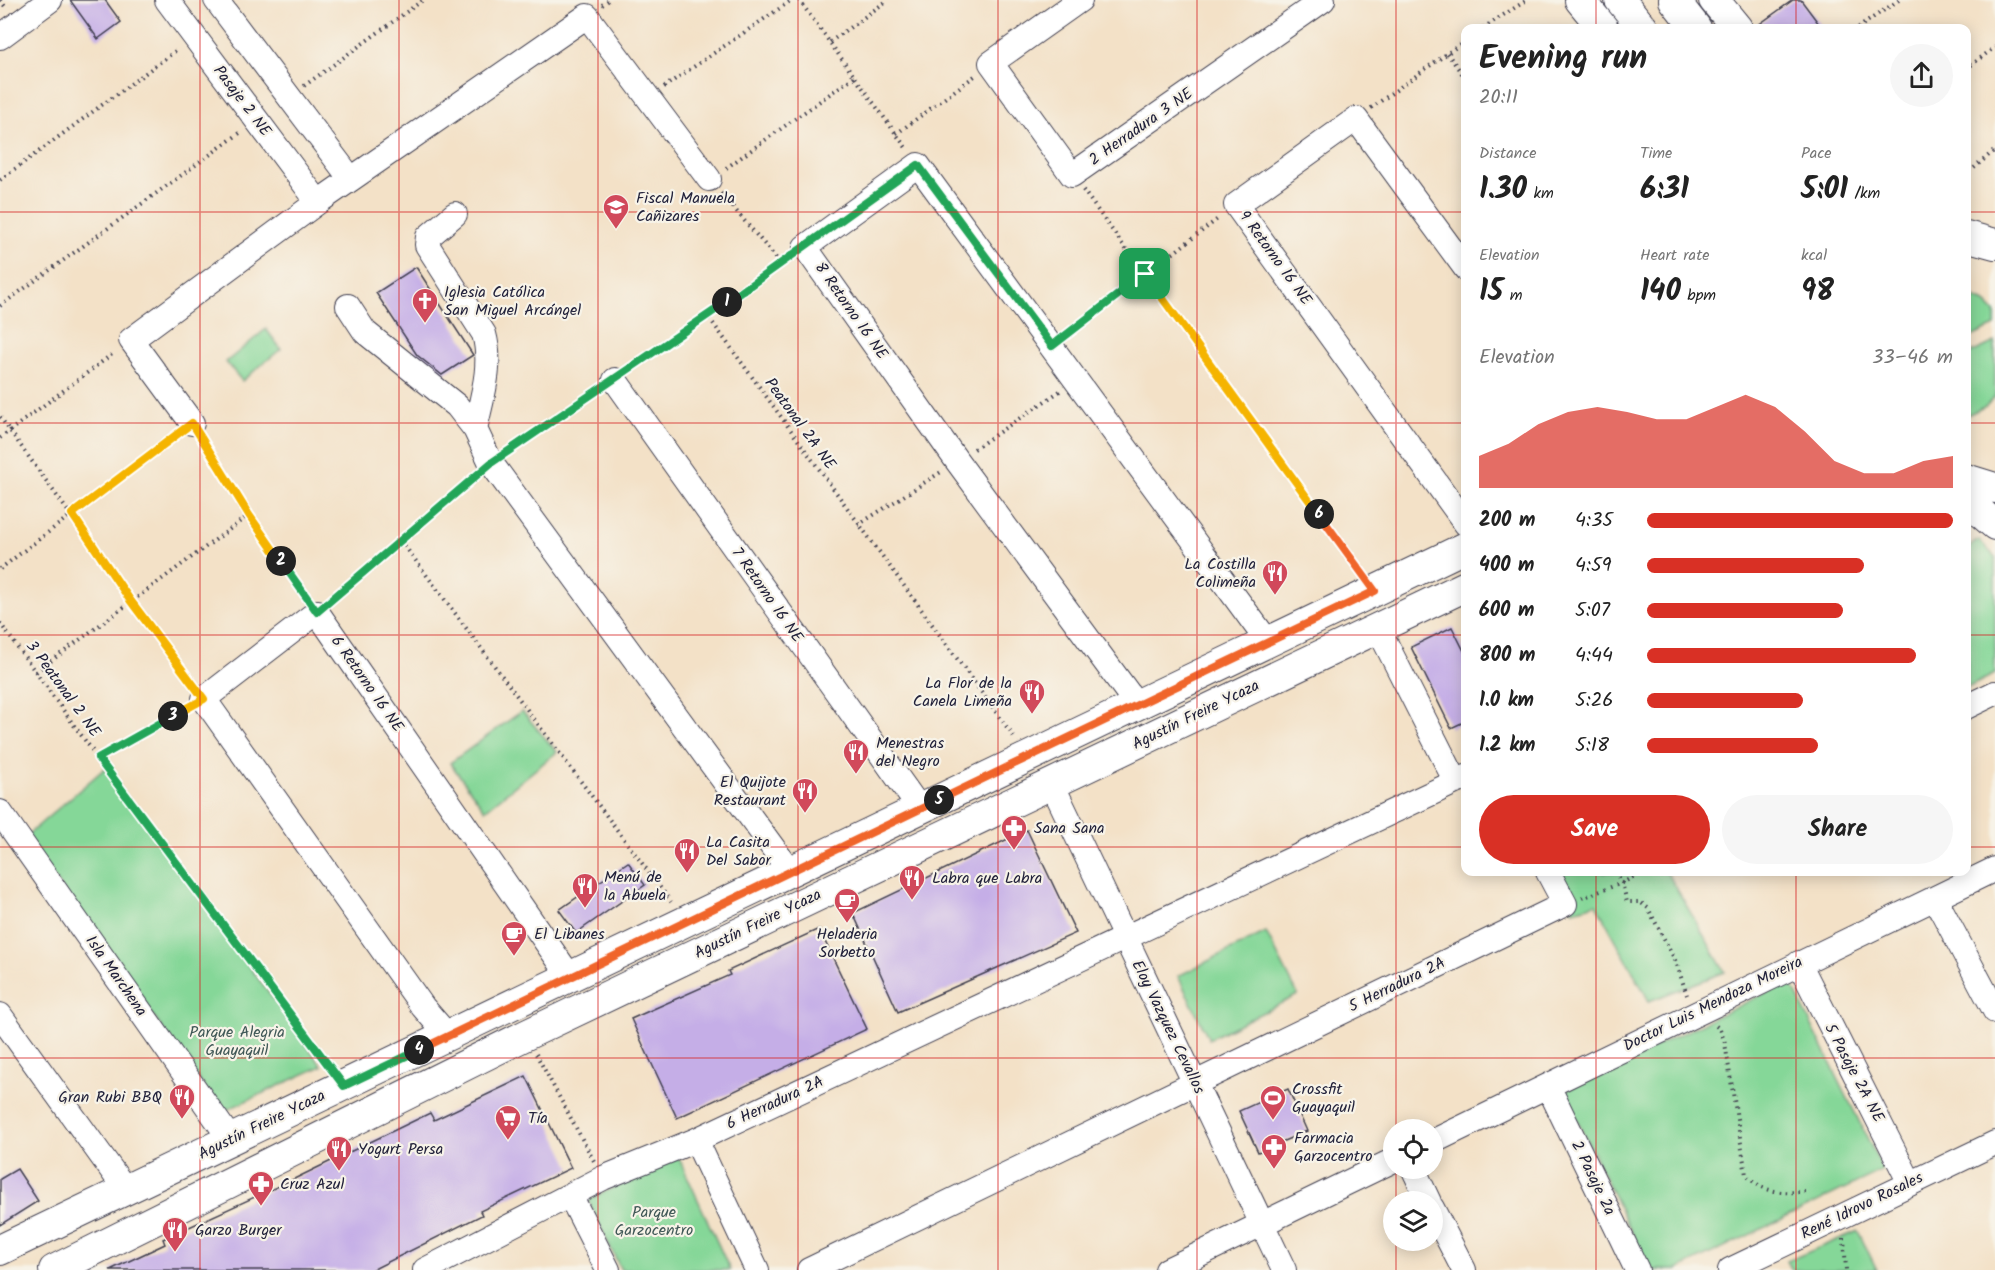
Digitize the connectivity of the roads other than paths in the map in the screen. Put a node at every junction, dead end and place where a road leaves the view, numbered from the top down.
1 (50, 0) edge
2 (167, 0) edge
3 (216, 0) edge
4 (1080, 0) edge
5 (1323, 0) edge
6 (1580, 0) edge
7 (1620, 0) edge
8 (1674, 0) edge
9 (1714, 0) edge
10 (1600, 24) edge
11 (1640, 24) edge
12 (1693, 24) edge
13 (1734, 24) edge
14 (0, 37) edge
15 (351, 179) junction
16 (710, 179) road end
17 (318, 202) junction
18 (455, 213) dead end
19 (1461, 262) edge
20 (348, 306) dead end
21 (615, 380) road end
22 (192, 423) road end
23 (475, 429) junction
24 (1995, 467) edge
25 (1971, 475) edge
26 (1971, 488) edge
27 (1981, 510) edge
28 (1461, 517) edge
29 (1461, 549) edge
30 (1461, 588) edge
31 (1378, 628) junction
32 (1268, 642) junction
33 (1995, 693) edge
34 (1137, 705) junction
35 (1971, 705) edge
36 (1461, 779) edge
37 (1052, 784) junction
38 (920, 809) junction
39 (0, 812) edge
40 (1995, 868) edge
41 (790, 871) junction
42 (1550, 876) edge
43 (1935, 898) junction
44 (1125, 937) junction
45 (1799, 963) junction
46 (571, 978) junction
47 (1995, 1011) edge
48 (0, 1015) edge
49 (448, 1036) junction
50 (1195, 1083) junction
51 (1548, 1086) junction
52 (1443, 1137) edge
53 (231, 1140) junction
54 (696, 1140) junction
55 (1995, 1143) edge
56 (1383, 1165) edge
57 (1910, 1183) junction
58 (126, 1190) junction
59 (571, 1197) junction
60 (1262, 1224) junction
61 (1443, 1229) edge
62 (0, 1250) edge
63 (0, 1264) edge
64 (4, 1270) edge
65 (54, 1270) edge
66 (425, 1270) edge
67 (608, 1270) edge
68 (757, 1270) edge
69 (809, 1270) edge
70 (1167, 1270) edge
71 (1284, 1270) edge
72 (1464, 1270) edge
73 (1636, 1270) edge
74 (1730, 1270) edge

1 - 14 street
2 - 17 street, Pasaje 2 NE
3 - 15 street
4 - 5 street, 2 Herradura 3 NE
6 - 10 main road
7 - 11 main road
8 - 12 main road
9 - 13 main road
15 - 16 street
15 - 17 street
17 - 22 street
18 - 23 street
19 - 28 street, 9 Retorno 16 NE
20 - 23 street
21 - 38 street, 7 Retorno 16 NE
23 - 41 street
24 - 25 main road
26 - 27 main road
29 - 32 main road, Agustín Freire Ycaza
30 - 31 main road, Agustín Freire Ycaza
31 - 36 street
31 - 37 main road, Agustín Freire Ycaza
32 - 34 main road, Agustín Freire Ycaza
32 - 34 street, 8 Retorno 16 NE
33 - 35 street
34 - 38 main road, Agustín Freire Ycaza
36 - 44 street
37 - 44 street, Eloy Vazquez Cevallos
37 - 65 main road, Agustín Freire Ycaza
38 - 41 main road, Agustín Freire Ycaza
39 - 53 street, Isla Marchena
40 - 43 street, Doctor Luis Mendoza Moreira
41 - 46 main road, Agustín Freire Ycaza
42 - 50 street, 5 Herradura 2A
43 - 45 street, Doctor Luis Mendoza Moreira
43 - 47 street
44 - 50 street, Eloy Vazquez Cevallos
44 - 54 street, 6 Herradura 2A
45 - 51 street, Doctor Luis Mendoza Moreira
45 - 57 street, 5 Pasaje 2A NE
46 - 49 main road, Agustín Freire Ycaza
46 - 49 street, 6 Retorno 16 NE
48 - 58 street
49 - 53 main road, Agustín Freire Ycaza
50 - 60 street, Eloy Vazquez Cevallos
50 - 69 street
51 - 52 street, Doctor Luis Mendoza Moreira
51 - 73 street, 2 Pasaje 2a
53 - 58 main road, Agustín Freire Ycaza
54 - 59 street, 6 Herradura 2A
54 - 68 street
55 - 57 street, René Idrovo Rosales
56 - 60 street
57 - 74 street, René Idrovo Rosales
58 - 62 main road, Agustín Freire Ycaza
59 - 66 street, 6 Herradura 2A
59 - 67 street
60 - 70 street
60 - 71 street, Eloy Vazquez Cevallos
61 - 72 street
63 - 64 main road

